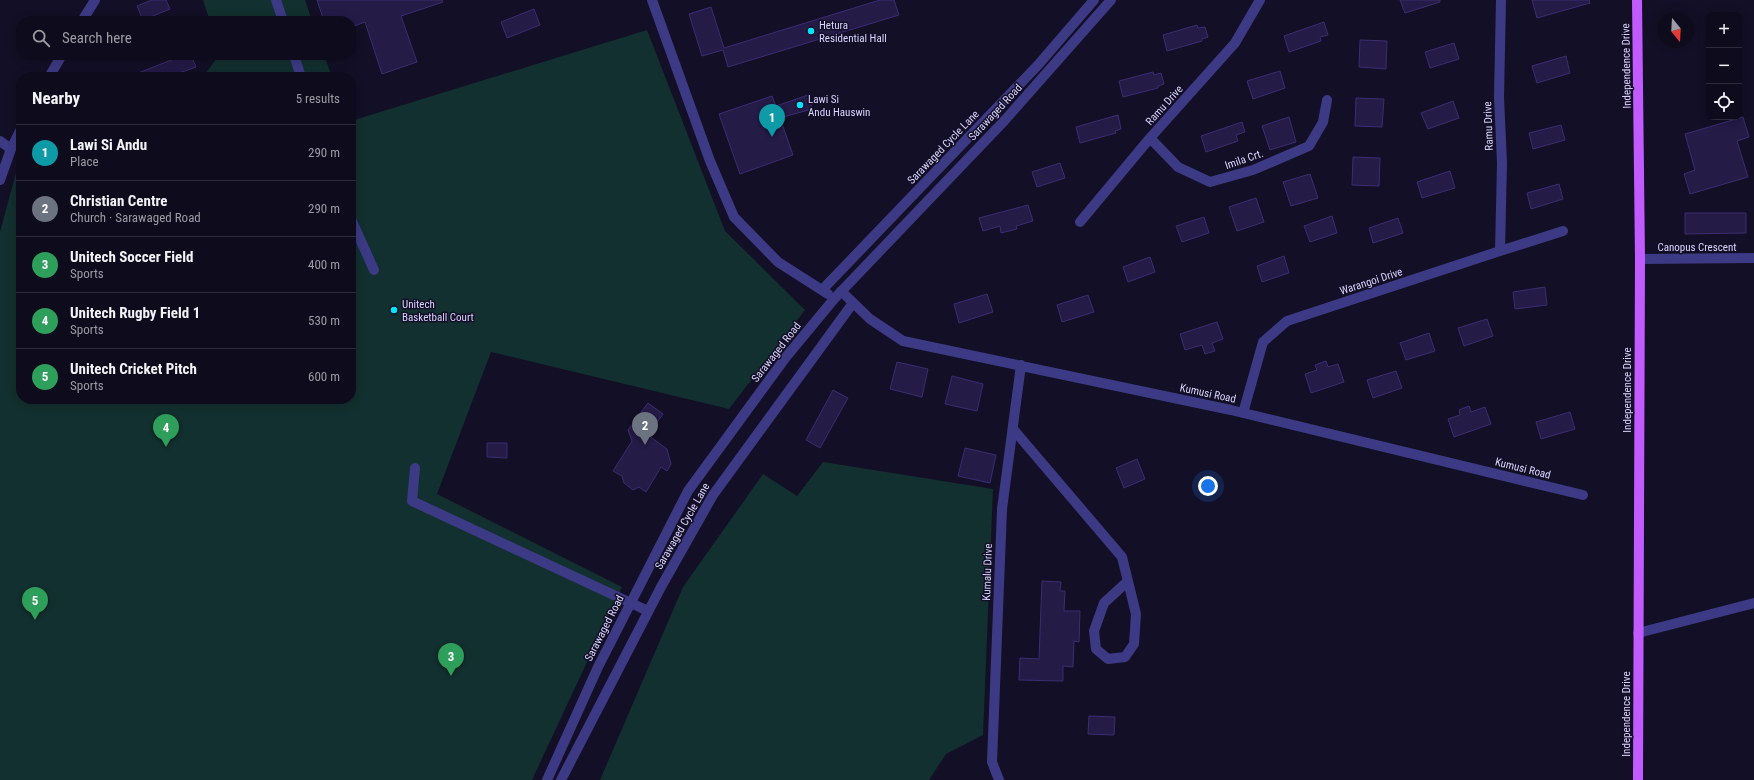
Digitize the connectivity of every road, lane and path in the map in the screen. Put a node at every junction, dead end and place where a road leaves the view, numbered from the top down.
1 (95, 0) edge
2 (276, 0) edge
3 (652, 0) edge
4 (1094, 0) edge
5 (1111, 0) edge
6 (1260, 0) edge
7 (1501, 0) edge
8 (1637, 0) edge
9 (85, 16) edge
10 (281, 16) edge
11 (59, 60) edge
12 (296, 60) edge
13 (52, 72) edge
14 (300, 72) edge
15 (1327, 100) dead end
16 (1150, 138) junction
17 (16, 139) edge
18 (0, 141) edge
19 (11, 149) junction
20 (0, 180) edge
21 (1080, 222) dead end
22 (356, 230) edge
23 (1563, 232) dead end
24 (1500, 251) junction
25 (1754, 258) edge
26 (1640, 259) junction
27 (374, 270) dead end
28 (822, 290) junction
29 (838, 295) junction
30 (853, 303) junction
31 (1021, 365) junction
32 (1243, 412) junction
33 (1013, 428) junction
34 (415, 468) dead end
35 (1583, 495) dead end
36 (1128, 581) junction
37 (1754, 603) edge
38 (648, 611) junction
39 (1638, 633) junction
40 (547, 780) edge
41 (561, 780) edge
42 (999, 780) edge
43 (1638, 780) edge

1 - 9 street
2 - 10 street
3 - 28 street, Kumusi Road
4 - 28 street, Sarawaged Cycle Lane
5 - 29 street, Sarawaged Road
6 - 16 street, Ramu Drive
7 - 24 street, Ramu Drive
8 - 26 main road, Independence Drive
11 - 13 street
12 - 14 street
15 - 16 street, Imila Crt.
16 - 21 street, Ramu Drive
17 - 19 street
18 - 19 street
19 - 20 street
22 - 27 street
23 - 24 street, Warangoi Drive
24 - 32 street, Warangoi Drive
25 - 26 street, Canopus Crescent
26 - 39 main road, Independence Drive
28 - 29 street, Kumusi Road
29 - 30 street, Kumusi Road
29 - 40 street, Sarawaged Road
30 - 31 street, Kumusi Road
30 - 38 street, Sarawaged Cycle Lane
31 - 32 street, Kumusi Road
31 - 33 street, Kumalu Drive
32 - 35 street, Kumusi Road
33 - 36 street
33 - 42 street, Kumalu Drive
34 - 38 street
36 - 36 street
37 - 39 street
38 - 41 street, Sarawaged Cycle Lane
39 - 43 main road, Independence Drive

